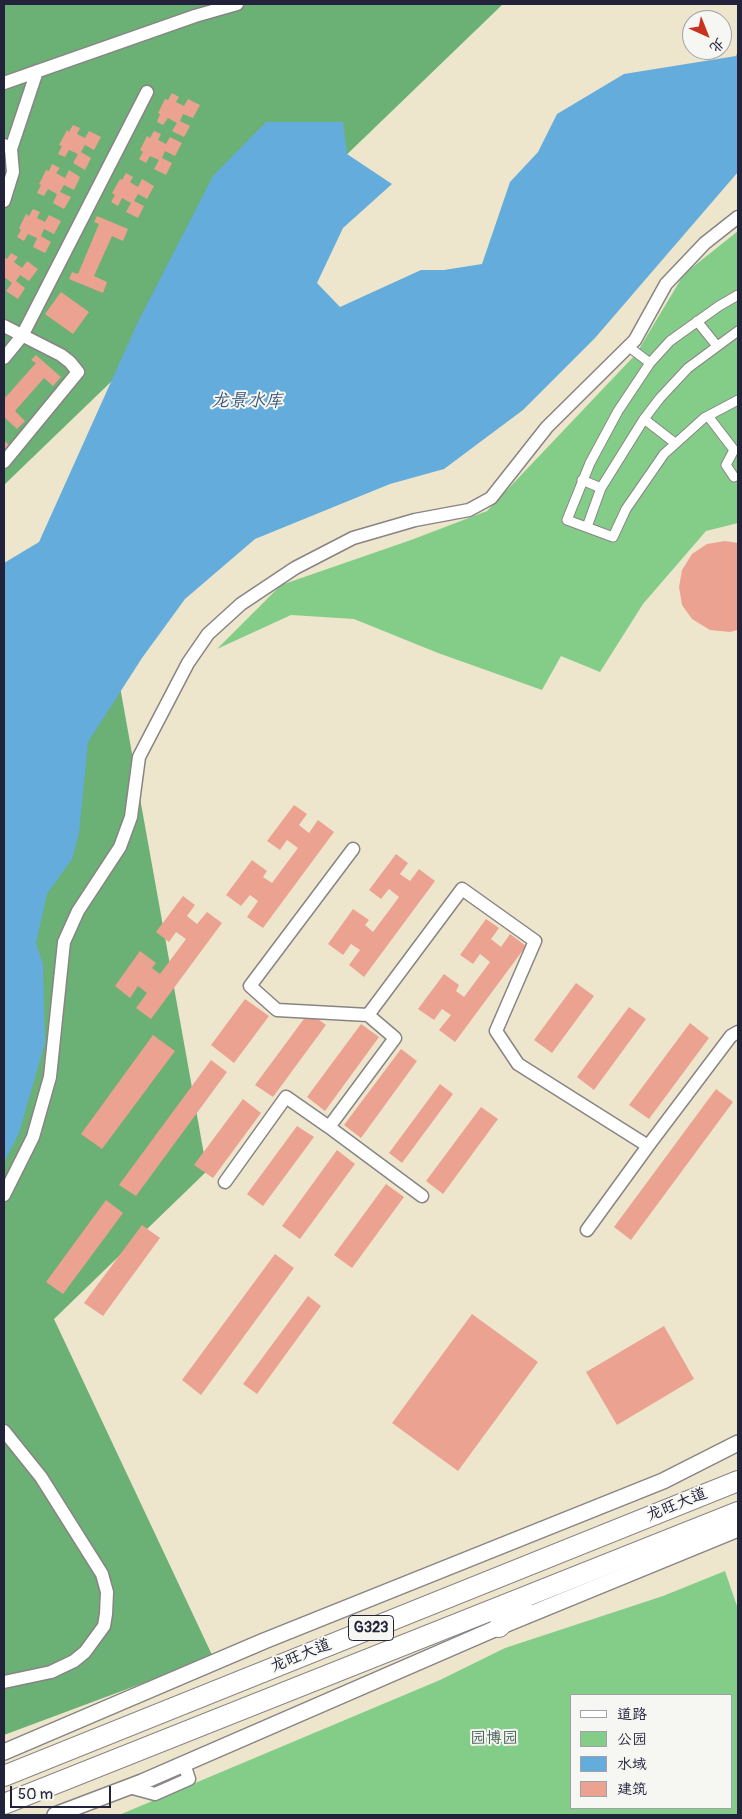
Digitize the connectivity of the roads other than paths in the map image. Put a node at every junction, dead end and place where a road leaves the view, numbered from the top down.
1 (237, 4) edge
2 (37, 71) junction
3 (4, 83) edge
4 (148, 92) dead end
5 (8, 147) edge
6 (4, 200) edge
7 (738, 217) edge
8 (738, 295) edge
9 (697, 321) junction
10 (4, 326) edge
11 (738, 331) edge
12 (22, 336) junction
13 (717, 346) junction
14 (629, 347) junction
15 (4, 358) edge
16 (650, 363) junction
17 (738, 400) edge
18 (708, 416) junction
19 (644, 419) junction
20 (675, 443) junction
21 (4, 462) edge
22 (734, 477) dead end
23 (582, 480) junction
24 (601, 488) junction
25 (587, 527) junction
26 (353, 850) dead end
27 (368, 1014) junction
28 (738, 1032) edge
29 (329, 1127) junction
30 (648, 1146) junction
31 (225, 1182) dead end
32 (4, 1195) edge
33 (422, 1196) dead end
34 (586, 1230) dead end
35 (4, 1430) edge
36 (738, 1443) edge
37 (738, 1481) edge
38 (738, 1512) edge
39 (738, 1529) edge
40 (526, 1596) junction
41 (499, 1628) junction
42 (4, 1682) edge
43 (4, 1752) edge
44 (4, 1776) edge
45 (13, 1800) edge
46 (4, 1810) edge
47 (55, 1815) edge

1 - 2 street
2 - 3 street
2 - 5 street
4 - 12 street
5 - 6 street
7 - 14 street
8 - 9 street
9 - 13 street
9 - 16 street
10 - 12 street
11 - 13 street
12 - 15 street
12 - 21 street
13 - 19 street
14 - 16 street
14 - 32 street
16 - 23 street
17 - 18 street
18 - 20 street
18 - 22 street
19 - 20 street
19 - 24 street
20 - 25 street
23 - 24 street
23 - 25 street
24 - 25 street
26 - 27 street
27 - 29 street
27 - 30 street
28 - 30 street
29 - 31 street
29 - 33 street
30 - 34 street
35 - 42 street
36 - 43 street
37 - 44 highway, 龙旺大道 / G323
38 - 40 highway, 龙旺大道 / G323
39 - 41 street
40 - 41 highway
40 - 45 highway, 龙旺大道 / G323
41 - 47 street
45 - 46 highway, 龙旺大道

